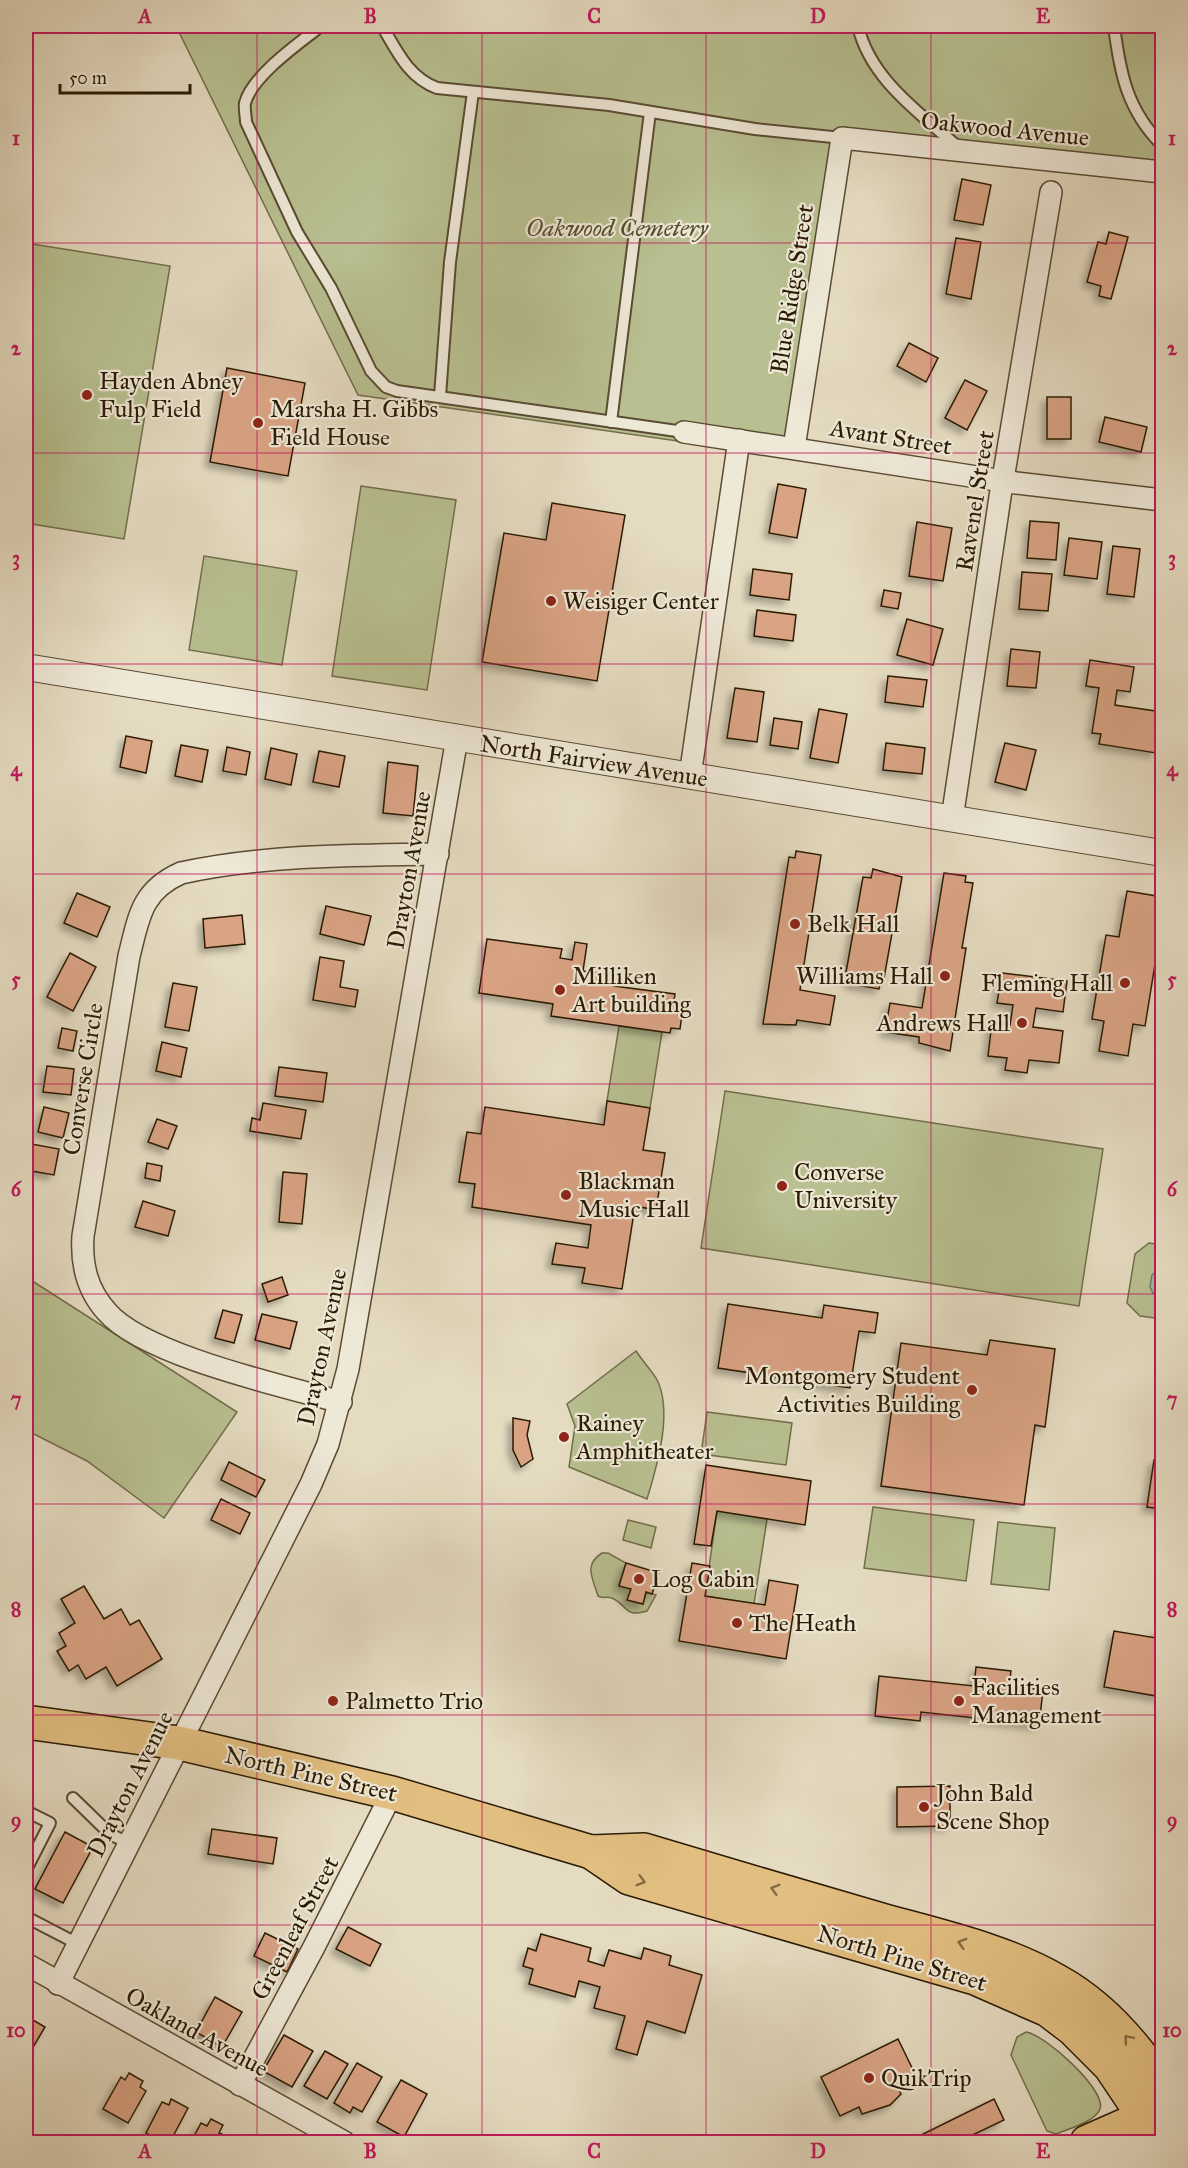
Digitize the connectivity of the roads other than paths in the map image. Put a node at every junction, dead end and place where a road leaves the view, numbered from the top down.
1 (321, 26) edge
2 (382, 26) edge
3 (858, 26) edge
4 (1114, 26) edge
5 (473, 92) junction
6 (650, 112) junction
7 (842, 138) junction
8 (1162, 145) edge
9 (962, 150) junction
10 (1162, 172) edge
11 (1052, 192) dead end
12 (440, 396) junction
13 (611, 422) junction
14 (684, 432) joint
15 (739, 440) junction
16 (794, 448) junction
17 (1004, 480) junction
18 (1162, 500) edge
19 (26, 668) edge
20 (457, 738) junction
21 (690, 776) junction
22 (951, 819) junction
23 (1162, 853) edge
24 (438, 854) junction
25 (341, 1402) junction
26 (26, 1722) edge
27 (179, 1743) junction
28 (392, 1793) junction
29 (73, 1798) dead end
30 (26, 1811) edge
31 (128, 1844) junction
32 (591, 1852) junction
33 (26, 1870) edge
34 (26, 1917) edge
35 (78, 1944) junction
36 (26, 1964) edge
37 (58, 1984) junction
38 (240, 2085) junction
39 (1162, 2086) edge
40 (1156, 2131) edge
41 (344, 2142) edge
42 (1087, 2142) edge

1 - 12 lane
2 - 5 lane
3 - 9 lane
4 - 8 lane
5 - 6 lane
5 - 12 lane
6 - 7 lane
6 - 13 lane
7 - 9 street, Oakwood Avenue
7 - 16 street, Blue Ridge Street
9 - 10 street, Oakwood Avenue
11 - 17 street, Ravenel Street
12 - 13 lane
13 - 14 lane
14 - 15 street, Avant Street
15 - 16 street, Avant Street
15 - 21 street
16 - 17 street, Avant Street
17 - 18 street, Avant Street
17 - 22 street, Ravenel Street
19 - 20 street, North Fairview Avenue
20 - 21 street, North Fairview Avenue
20 - 24 street, Drayton Avenue
21 - 22 street, North Fairview Avenue
22 - 23 street, North Fairview Avenue
24 - 25 street, Drayton Avenue
24 - 25 street, Converse Circle
25 - 27 street, Drayton Avenue
26 - 27 main road, North Pine Street
27 - 28 main road, North Pine Street
27 - 31 street, Drayton Avenue
28 - 32 main road, North Pine Street
28 - 38 street, Greenleaf Street
29 - 31 lane
30 - 33 lane
31 - 35 street, Drayton Avenue
39 -> 32 main road, North Pine Street
32 -> 40 main road, North Pine Street
34 - 35 lane
35 - 37 street, Drayton Avenue
36 - 37 street, Oakland Avenue
37 - 38 street, Oakland Avenue
38 - 41 street, Oakland Avenue
40 - 42 main road

